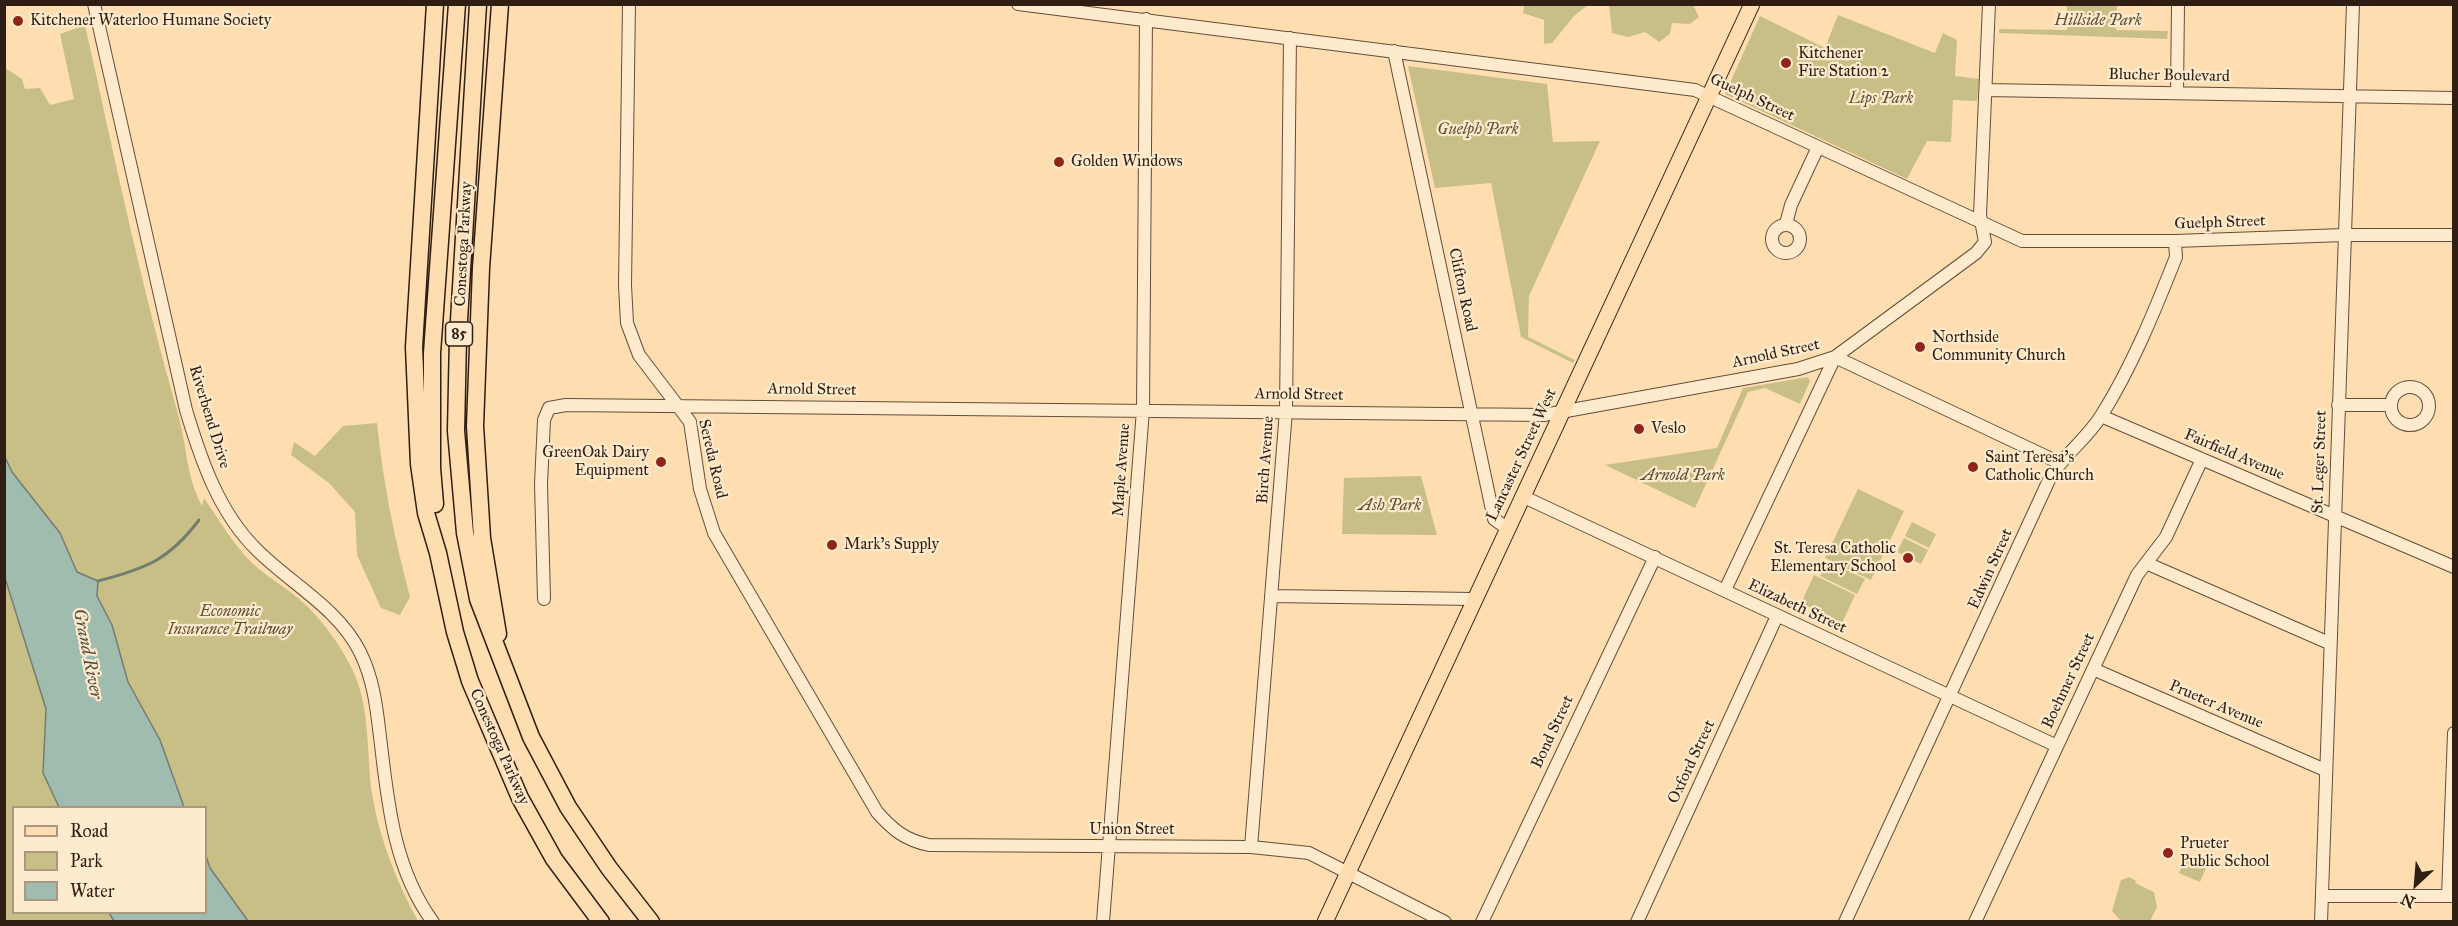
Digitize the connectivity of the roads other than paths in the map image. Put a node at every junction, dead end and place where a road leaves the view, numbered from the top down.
1 (94, 4) edge
2 (435, 4) edge
3 (457, 4) edge
4 (478, 4) edge
5 (500, 4) edge
6 (629, 4) edge
7 (1018, 4) edge
8 (1752, 4) edge
9 (1989, 4) edge
10 (2178, 4) edge
11 (2353, 4) edge
12 (1146, 19) junction
13 (1290, 38) junction
14 (1394, 51) junction
15 (1986, 90) junction
16 (2177, 93) junction
17 (2351, 95) junction
18 (1708, 96) junction
19 (2454, 98) edge
20 (1818, 147) junction
21 (1786, 224) dead end
22 (1983, 225) junction
23 (2344, 235) junction
24 (2454, 235) edge
25 (2175, 241) junction
26 (1835, 357) junction
27 (676, 405) junction
28 (2338, 405) junction
29 (2390, 405) dead end
30 (1143, 410) junction
31 (1563, 410) junction
32 (1286, 411) junction
33 (1472, 414) junction
34 (2101, 416) junction
35 (2202, 459) junction
36 (2060, 463) junction
37 (1524, 497) junction
38 (2335, 516) junction
39 (1508, 529) junction
40 (438, 553) junction
41 (1655, 557) junction
42 (2146, 563) junction
43 (2454, 567) edge
44 (1725, 590) junction
45 (1271, 596) junction
46 (544, 599) dead end
47 (1473, 599) junction
48 (1777, 616) junction
49 (2329, 643) junction
50 (499, 658) junction
51 (2093, 669) junction
52 (1951, 697) junction
53 (2454, 733) edge
54 (2057, 746) junction
55 (846, 759) joint
56 (2325, 770) junction
57 (1109, 846) junction
58 (1251, 847) junction
59 (1348, 872) junction
60 (2322, 896) junction
61 (2451, 896) edge
62 (433, 921) edge
63 (601, 921) edge
64 (651, 921) edge
65 (1102, 921) edge
66 (1324, 921) edge
67 (1445, 921) edge
68 (1482, 921) edge
69 (1636, 921) edge
70 (1845, 921) edge
71 (1975, 921) edge
72 (2321, 921) edge

1 - 62 street, Riverbend Drive
2 - 40 highway, Conestoga Parkway / 85
3 - 40 highway, Conestoga Parkway / 85
4 - 50 highway, Conestoga Parkway / 85
5 - 50 highway, Conestoga Parkway / 85
6 - 27 street, Sereda Road
7 - 12 street, Guelph Street
8 - 18 main road, Lancaster Street West
9 - 15 street, Arnold Street
10 - 16 street
11 - 17 street, St. Leger Street
12 - 13 street, Guelph Street
12 - 30 street, Maple Avenue
13 - 14 street, Guelph Street
13 - 32 street, Birch Avenue
14 - 18 street, Guelph Street
14 - 33 street, Clifton Road
15 - 16 street, Blucher Boulevard
15 - 22 street, Arnold Street
16 - 17 street, Blucher Boulevard
17 - 19 street, Blucher Boulevard
17 - 23 street, St. Leger Street
18 - 20 street, Guelph Street
18 - 31 main road, Lancaster Street West
20 - 21 street
20 - 22 street, Guelph Street
22 - 25 street, Guelph Street
22 - 26 street, Arnold Street
23 - 24 street, Guelph Street
23 - 25 street, Guelph Street
23 - 28 street, St. Leger Street
25 - 34 street, Edwin Street
26 - 31 street, Arnold Street
26 - 36 street
26 - 44 street
27 - 30 street, Arnold Street
27 - 46 street, Arnold Street
27 - 55 street, Sereda Road
28 - 29 street
28 - 38 street, St. Leger Street
30 - 32 street, Arnold Street
30 - 57 street, Maple Avenue
31 - 33 street, Arnold Street
31 - 37 main road, Lancaster Street West
32 - 33 street, Arnold Street
32 - 45 street, Birch Avenue
33 - 39 street, Clifton Road
34 - 35 street, Fairfield Avenue
34 - 36 street, Edwin Street
35 - 38 street, Fairfield Avenue
35 - 42 street, Boehmer Street
36 - 52 street, Edwin Street
37 - 39 main road, Lancaster Street West
37 - 41 street, Elizabeth Street
38 - 43 street, Fairfield Avenue
38 - 49 street, St. Leger Street
39 - 47 main road, Lancaster Street West
40 - 63 highway, Conestoga Parkway / 85
41 - 44 street, Elizabeth Street
41 - 68 street, Bond Street
42 - 49 street
42 - 51 street, Boehmer Street
44 - 48 street, Elizabeth Street
45 - 47 street
45 - 58 street, Birch Avenue
47 - 59 main road, Lancaster Street West
48 - 52 street, Elizabeth Street
48 - 69 street, Oxford Street
49 - 56 street, St. Leger Street
50 - 64 highway, Conestoga Parkway / 85
51 - 54 street, Boehmer Street
51 - 56 street, Prueter Avenue
52 - 54 street, Elizabeth Street
52 - 70 street, Edwin Street
53 - 61 street
54 - 71 street, Boehmer Street
55 - 57 street, Union Street
56 - 60 street, St. Leger Street
57 - 58 street, Union Street
57 - 65 street, Maple Avenue
58 - 59 street, Union Street
59 - 66 main road, Lancaster Street West
59 - 67 street, Union Street
60 - 61 street
60 - 72 street, St. Leger Street

